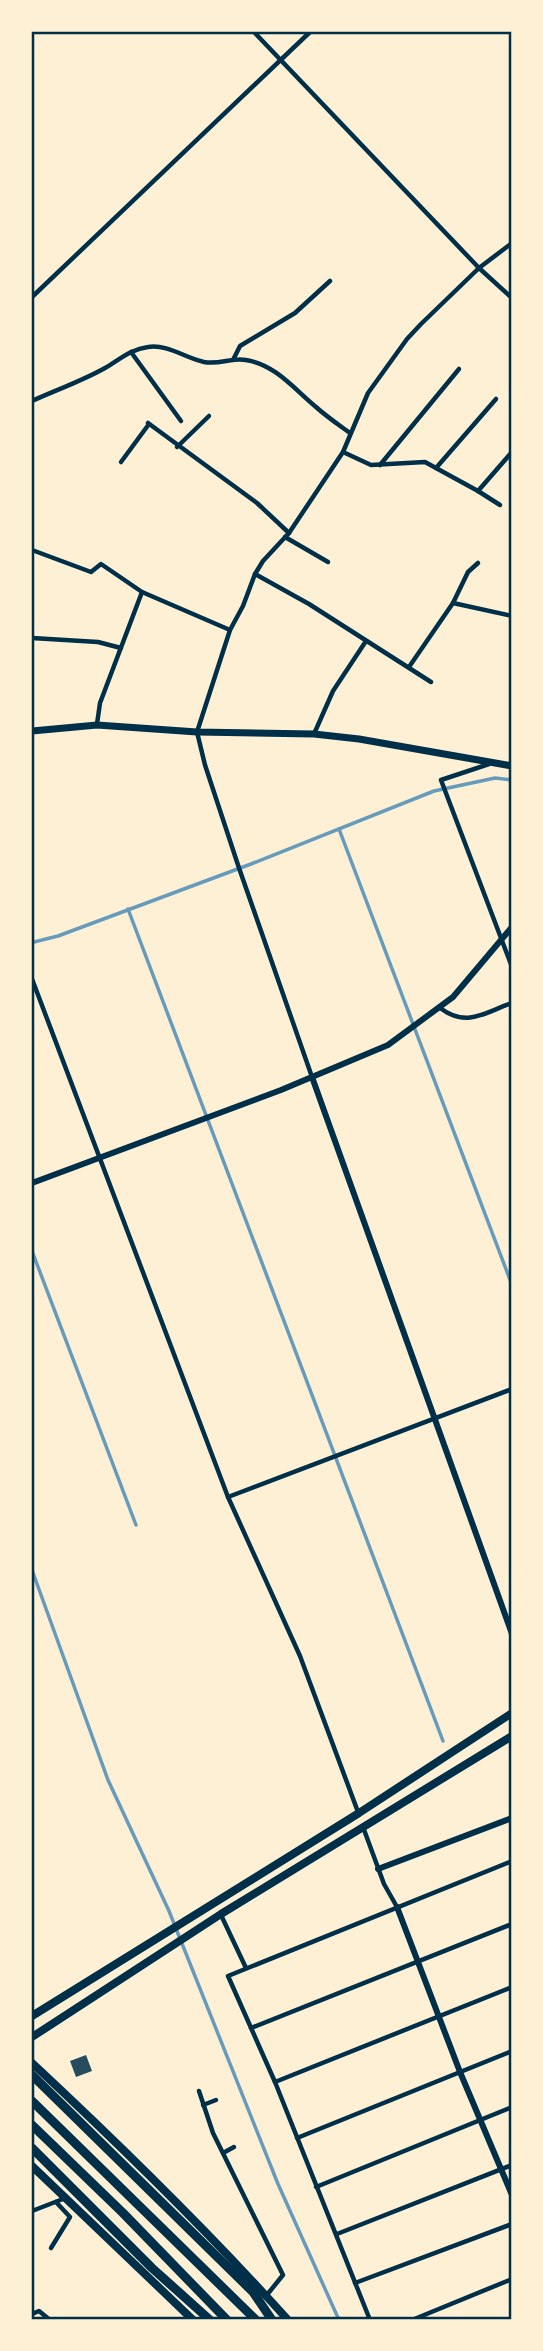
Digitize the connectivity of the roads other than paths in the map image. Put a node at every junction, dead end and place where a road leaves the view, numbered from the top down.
1 (254, 32) edge
2 (310, 32) edge
3 (280, 60) junction
4 (512, 243) edge
5 (479, 268) junction
6 (330, 281) dead end
7 (32, 297) edge
8 (512, 298) edge
9 (131, 352) junction
10 (233, 360) junction
11 (459, 369) dead end
12 (496, 399) dead end
13 (32, 401) edge
14 (209, 416) dead end
15 (181, 421) dead end
16 (350, 433) junction
17 (177, 447) junction
18 (343, 452) junction
19 (512, 452) edge
20 (121, 462) dead end
21 (380, 465) junction
22 (436, 468) junction
23 (478, 491) junction
24 (500, 505) dead end
25 (287, 535) junction
26 (32, 550) edge
27 (328, 562) dead end
28 (478, 564) dead end
29 (255, 574) junction
30 (142, 592) junction
31 (453, 603) junction
32 (512, 616) edge
33 (230, 631) junction
34 (32, 638) edge
35 (366, 641) junction
36 (121, 649) junction
37 (409, 667) junction
38 (431, 682) dead end
39 (97, 725) junction
40 (32, 732) edge
41 (197, 732) junction
42 (314, 734) junction
43 (492, 762) junction
44 (512, 766) edge
45 (512, 927) edge
46 (502, 941) junction
47 (512, 967) edge
48 (32, 979) edge
49 (512, 1003) edge
50 (440, 1008) junction
51 (312, 1077) junction
52 (98, 1158) junction
53 (32, 1183) edge
54 (512, 1389) edge
55 (436, 1419) junction
56 (228, 1497) junction
57 (512, 1634) edge
58 (512, 1713) edge
59 (512, 1736) edge
60 (359, 1813) junction
61 (512, 1818) edge
62 (362, 1827) junction
63 (512, 1861) edge
64 (378, 1870) junction
65 (397, 1907) junction
66 (221, 1914) junction
67 (512, 1924) edge
68 (416, 1962) junction
69 (246, 1968) junction
70 (512, 1987) edge
71 (32, 2016) edge
72 (438, 2017) junction
73 (251, 2028) junction
74 (32, 2037) edge
75 (512, 2051) edge
76 (32, 2063) edge
77 (460, 2072) junction
78 (32, 2075) edge
79 (275, 2082) junction
80 (199, 2091) dead end
81 (216, 2100) dead end
82 (32, 2101) edge
83 (203, 2105) junction
84 (512, 2107) edge
85 (479, 2120) junction
86 (32, 2125) edge
87 (297, 2138) junction
88 (234, 2147) dead end
89 (32, 2148) edge
90 (223, 2153) junction
91 (512, 2165) edge
92 (32, 2166) edge
93 (501, 2169) junction
94 (316, 2187) junction
95 (512, 2196) edge
96 (59, 2200) junction
97 (32, 2211) edge
98 (512, 2224) edge
99 (336, 2234) junction
100 (51, 2248) dead end
101 (512, 2279) edge
102 (355, 2283) junction
103 (266, 2296) junction
104 (32, 2314) edge
105 (50, 2319) edge
106 (193, 2319) edge
107 (210, 2319) edge
108 (227, 2319) edge
109 (256, 2319) edge
110 (272, 2319) edge
111 (288, 2319) edge
112 (370, 2319) edge
113 (412, 2319) edge

1 - 3 street
2 - 3 street
3 - 5 street
3 - 7 street
4 - 5 street
5 - 8 street
5 - 16 street
6 - 10 street
9 - 10 street
9 - 13 street
9 - 15 street
10 - 16 street
11 - 21 street
12 - 22 street
14 - 17 street
16 - 18 street
17 - 20 street
17 - 25 street
18 - 21 street
18 - 25 street
19 - 23 street
21 - 22 street
22 - 23 street
23 - 24 street
25 - 27 street
25 - 29 street
26 - 30 street
28 - 31 street
29 - 33 street
29 - 35 street
30 - 33 street
30 - 36 street
31 - 32 street
31 - 37 street
33 - 41 street
34 - 36 street
35 - 37 street
35 - 42 street
36 - 39 street
37 - 38 street
39 - 40 main road
39 - 41 main road
41 - 42 main road
41 - 51 street
42 - 43 main road
43 - 44 main road
43 - 46 street
45 - 46 street
46 - 47 street
46 - 50 street
48 - 52 street
49 - 50 street
50 - 51 street
51 - 52 street
51 - 55 street
52 - 53 street
52 - 56 street
54 - 55 street
55 - 56 street
55 - 57 street
56 - 60 street
58 - 60 main road
59 - 62 main road
60 - 71 main road
61 - 64 street
62 - 64 street
62 - 66 main road
63 - 65 street
64 - 65 street
65 - 68 street
65 - 69 street
66 - 69 street
66 - 74 main road
67 - 68 street
68 - 72 street
68 - 73 street
69 - 73 street
70 - 72 street
72 - 77 street
72 - 79 street
73 - 79 street
75 - 77 street
76 - 103 main road
77 - 85 street
77 - 87 street
78 - 110 highway
79 - 87 street
80 - 83 street
81 - 83 street
82 - 109 highway
83 - 90 street
84 - 85 street
85 - 93 street
85 - 94 street
86 - 108 highway
87 - 94 street
88 - 90 street
89 - 107 highway
90 - 103 street
91 - 93 street
92 - 96 main road
93 - 95 street
93 - 99 street
94 - 99 street
96 - 97 street
96 - 100 street
96 - 106 main road
98 - 102 street
99 - 102 street
101 - 113 street
102 - 112 street
103 - 111 main road
104 - 105 street

